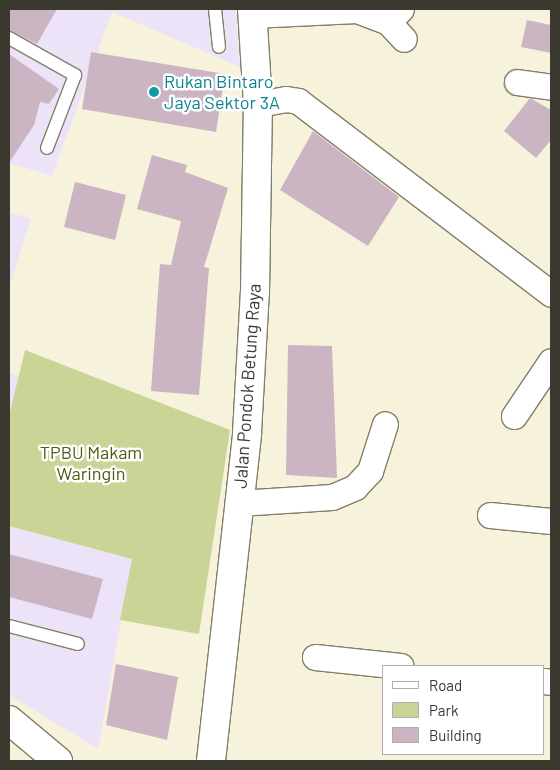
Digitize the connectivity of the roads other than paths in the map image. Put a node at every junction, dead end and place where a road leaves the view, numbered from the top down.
1 (215, 9) edge
2 (252, 12) edge
3 (398, 23) edge
4 (9, 38) edge
5 (218, 47) dead end
6 (517, 82) dead end
7 (551, 87) edge
8 (258, 104) junction
9 (47, 148) dead end
10 (551, 294) edge
11 (551, 361) edge
12 (514, 416) dead end
13 (385, 424) dead end
14 (239, 503) junction
15 (490, 515) dead end
16 (551, 521) edge
17 (9, 626) edge
18 (78, 644) dead end
19 (315, 657) dead end
20 (391, 665) edge
21 (9, 720) edge
22 (58, 761) edge
23 (211, 761) edge

1 - 5 lane
2 - 3 street
2 - 8 main road, Jalan Pondok Betung Raya
4 - 9 lane
6 - 7 street
8 - 10 street
8 - 14 main road, Jalan Pondok Betung Raya
11 - 12 street
13 - 14 street
14 - 23 main road, Jalan Pondok Betung Raya
15 - 16 street
17 - 18 lane
19 - 20 street
21 - 22 main road

